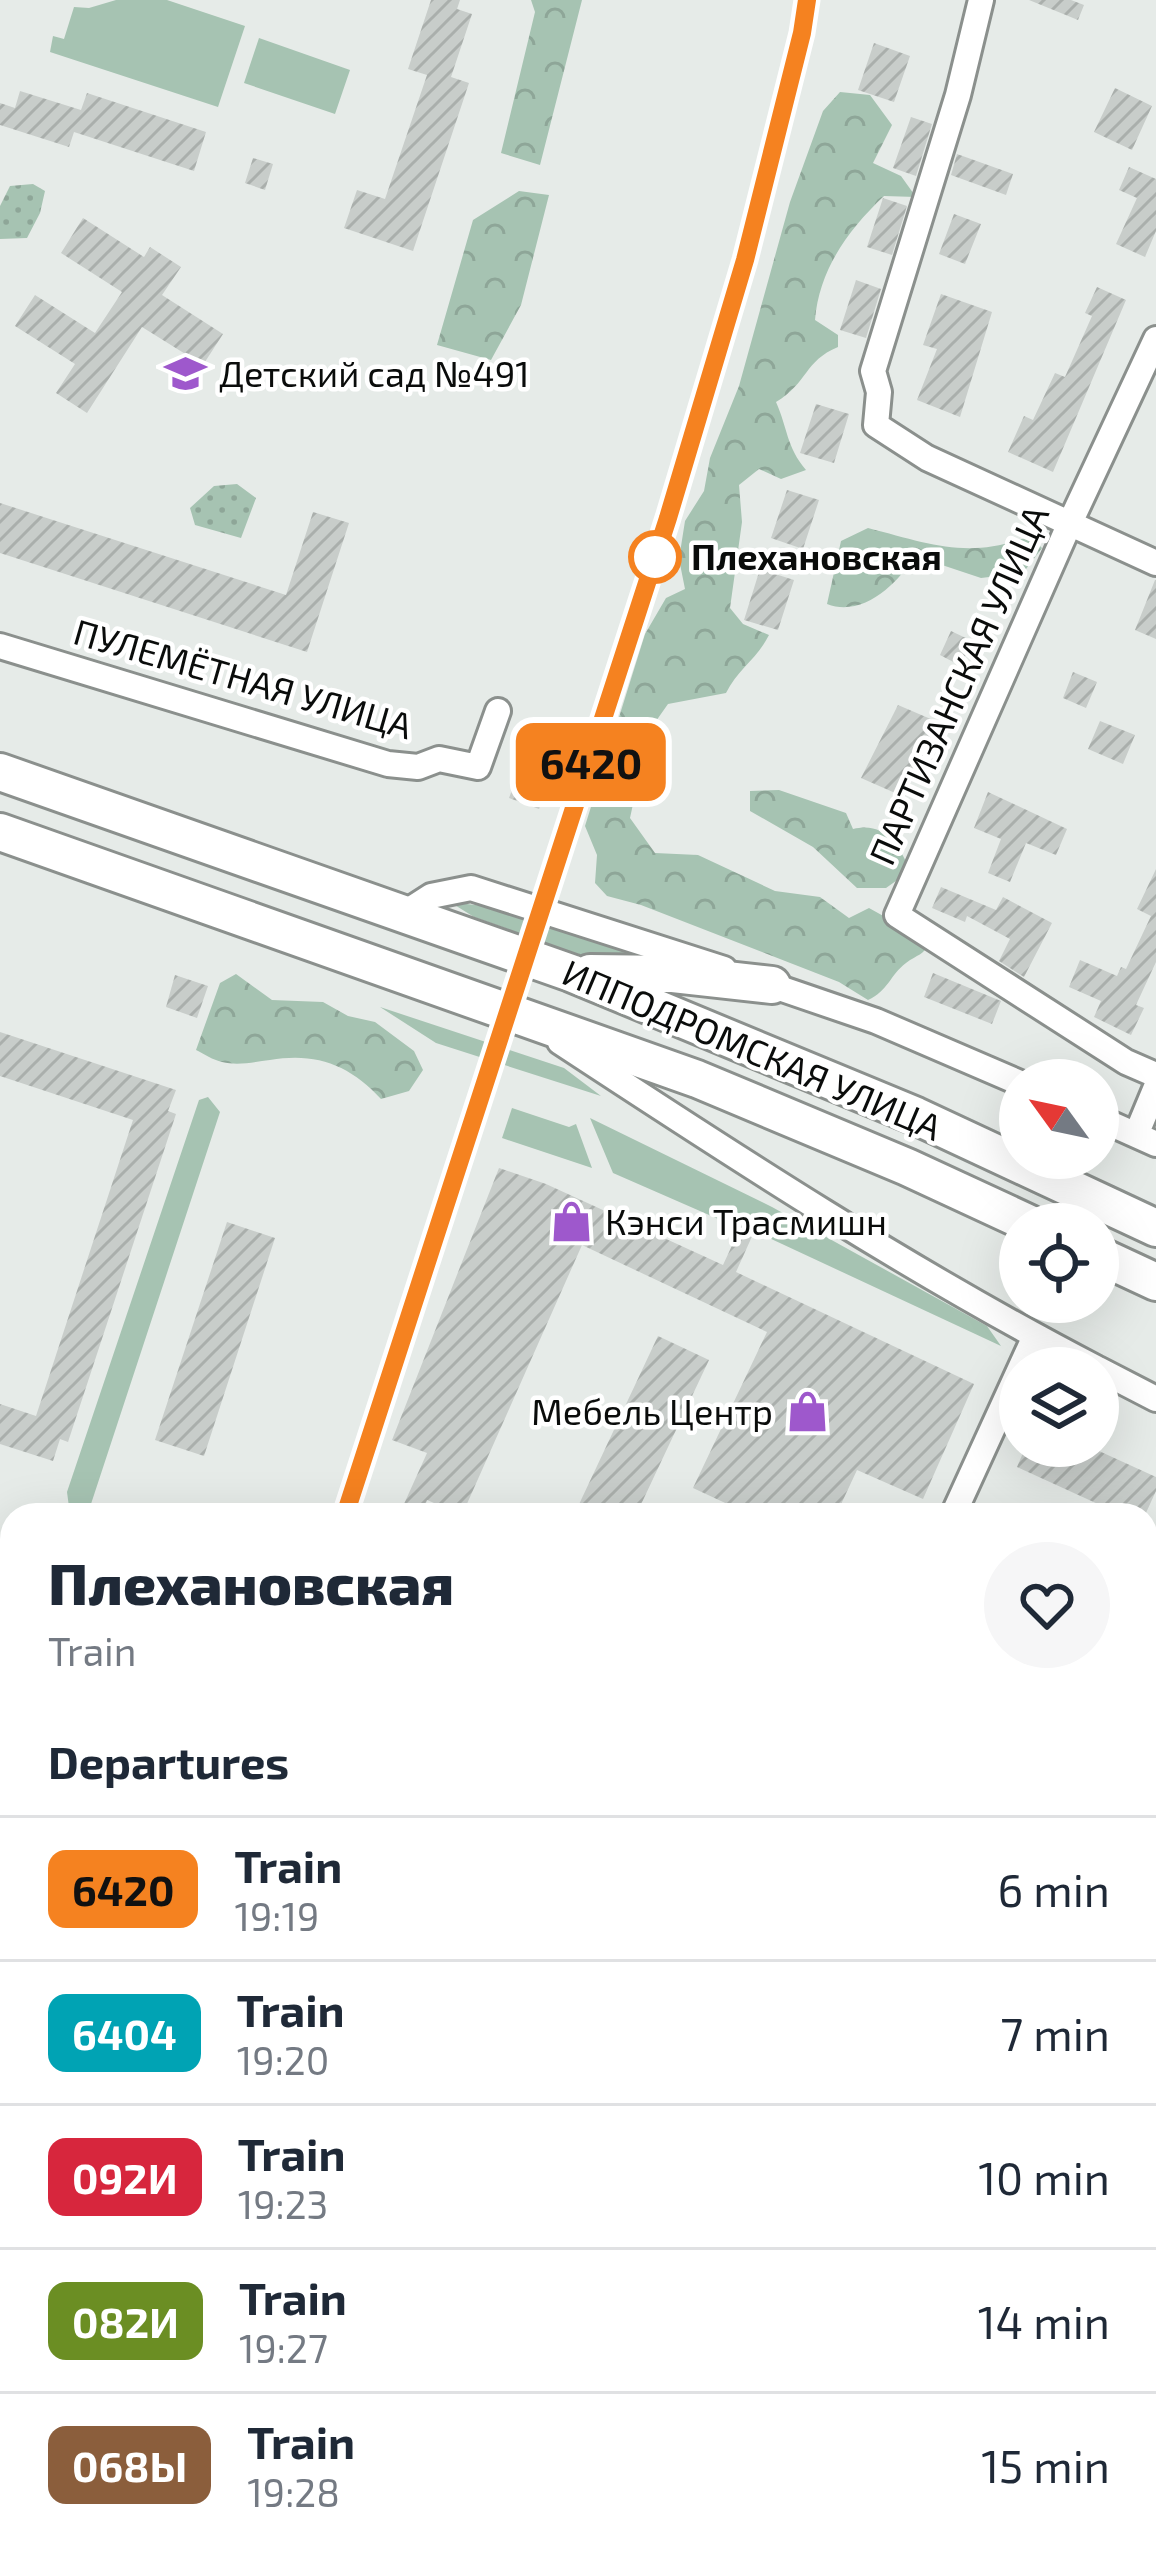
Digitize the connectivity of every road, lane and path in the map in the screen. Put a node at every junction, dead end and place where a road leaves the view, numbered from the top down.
1 (981, 0) edge
2 (1156, 340) edge
3 (1069, 525) junction
4 (1156, 562) edge
5 (0, 646) edge
6 (498, 711) dead end
7 (0, 772) edge
8 (0, 832) edge
9 (403, 914) junction
10 (572, 973) junction
11 (772, 985) junction
12 (528, 1021) junction
13 (999, 1074) edge
14 (1156, 1076) edge
15 (1156, 1087) edge
16 (1146, 1139) edge
17 (999, 1209) edge
18 (1156, 1228) edge
19 (1119, 1265) edge
20 (1156, 1282) edge
21 (1035, 1336) junction
22 (1056, 1347) edge
23 (1119, 1380) edge
24 (1156, 1399) edge
25 (958, 1503) edge

1 - 3 street
2 - 3 street, ПАРТИЗАНСКАЯ УЛИЦА
3 - 4 street
3 - 14 street, ПАРТИЗАНСКАЯ УЛИЦА
5 - 6 street, ПУЛЕМЁТНАЯ УЛИЦА
7 - 9 highway, ИППОДРОМСКАЯ УЛИЦА
8 - 12 highway, ИППОДРОМСКАЯ УЛИЦА
9 - 10 highway, ИППОДРОМСКАЯ УЛИЦА
9 - 11 street
10 - 11 highway
10 - 18 highway, ИППОДРОМСКАЯ УЛИЦА
11 - 13 street
12 - 17 highway, ИППОДРОМСКАЯ УЛИЦА
12 - 21 street
15 - 16 street
19 - 20 highway
21 - 22 street
21 - 25 street
23 - 24 street

